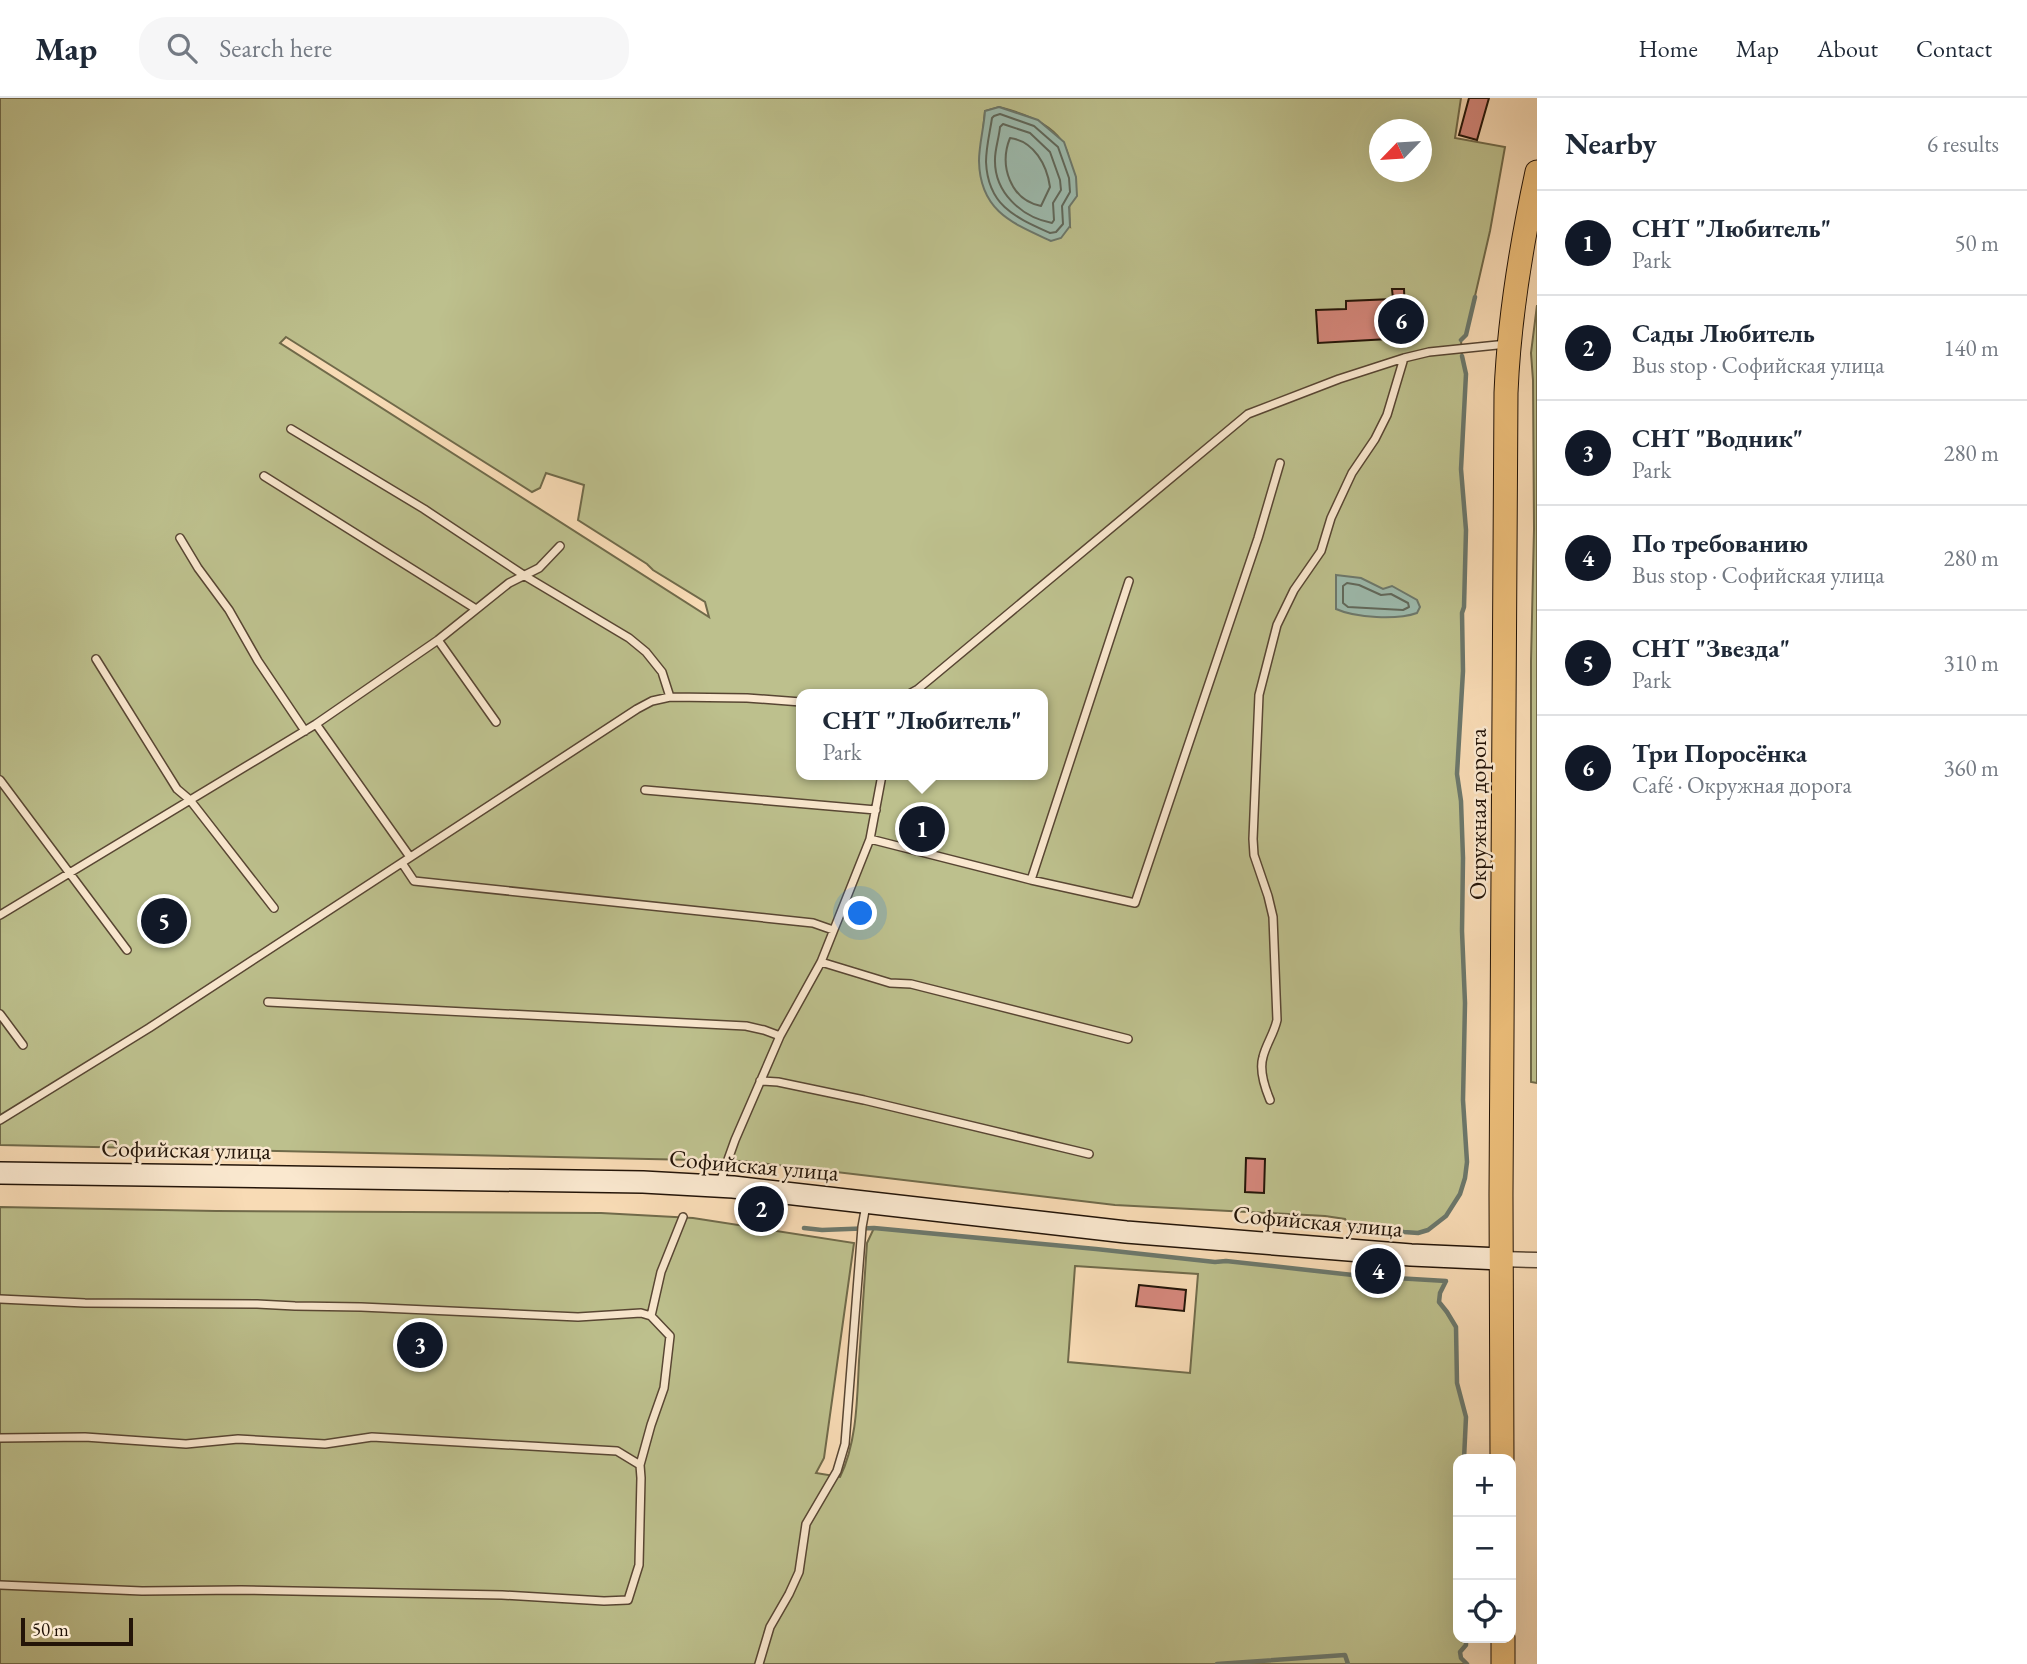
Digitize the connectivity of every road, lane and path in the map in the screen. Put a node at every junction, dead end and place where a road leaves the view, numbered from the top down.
1 (1537, 172) edge
2 (1508, 344) junction
3 (1404, 358) junction
4 (291, 429) dead end
5 (1280, 463) dead end
6 (264, 476) dead end
7 (180, 538) dead end
8 (561, 546) dead end
9 (525, 576) junction
10 (1129, 581) dead end
11 (476, 609) junction
12 (438, 640) junction
13 (96, 659) dead end
14 (918, 689) edge
15 (670, 697) junction
16 (796, 702) edge
17 (496, 722) dead end
18 (316, 724) junction
19 (305, 731) junction
20 (0, 780) edge
21 (881, 780) edge
22 (645, 790) dead end
23 (191, 800) junction
24 (876, 810) junction
25 (870, 839) junction
26 (410, 857) junction
27 (402, 863) junction
28 (69, 873) junction
29 (1031, 880) junction
30 (274, 908) dead end
31 (0, 915) edge
32 (833, 930) junction
33 (127, 950) dead end
34 (821, 962) junction
35 (268, 1002) dead end
36 (0, 1014) edge
37 (780, 1036) junction
38 (1128, 1039) dead end
39 (23, 1045) dead end
40 (760, 1081) junction
41 (1270, 1100) dead end
42 (0, 1120) edge
43 (1089, 1154) dead end
44 (0, 1173) edge
45 (718, 1186) junction
46 (867, 1203) junction
47 (683, 1217) dead end
48 (1501, 1259) junction
49 (1537, 1260) edge
50 (0, 1298) edge
51 (652, 1315) junction
52 (0, 1438) edge
53 (1502, 1454) edge
54 (640, 1465) junction
55 (0, 1585) edge
56 (1503, 1643) edge
57 (759, 1664) edge
58 (1503, 1664) edge

1 - 2 main road, Окружная дорога
2 - 3 lane
2 - 48 main road, Окружная дорога
3 - 14 lane
3 - 41 lane
4 - 9 lane
5 - 29 lane
6 - 11 lane
7 - 19 lane
8 - 9 lane
9 - 11 lane
9 - 15 lane
10 - 29 lane
11 - 12 lane
12 - 17 lane
12 - 18 lane
13 - 23 lane
15 - 16 lane
15 - 26 lane
18 - 19 lane
18 - 26 lane
19 - 23 lane
20 - 28 lane
21 - 24 lane
22 - 24 lane
23 - 28 lane
23 - 30 lane
24 - 25 lane
25 - 29 lane
25 - 32 lane
26 - 27 lane
27 - 32 lane
27 - 42 lane
28 - 31 lane
28 - 33 lane
32 - 34 lane
34 - 37 lane
34 - 38 lane
35 - 37 lane
36 - 39 lane
37 - 40 lane
40 - 43 lane
40 - 45 lane
44 - 45 main road, Софийская улица
45 - 46 main road, Софийская улица
46 - 48 main road, Софийская улица
46 - 57 lane
47 - 51 lane
48 - 49 street
48 - 53 main road, Окружная дорога
50 - 51 lane
51 - 54 lane
52 - 54 lane
54 - 55 lane
56 - 58 main road

